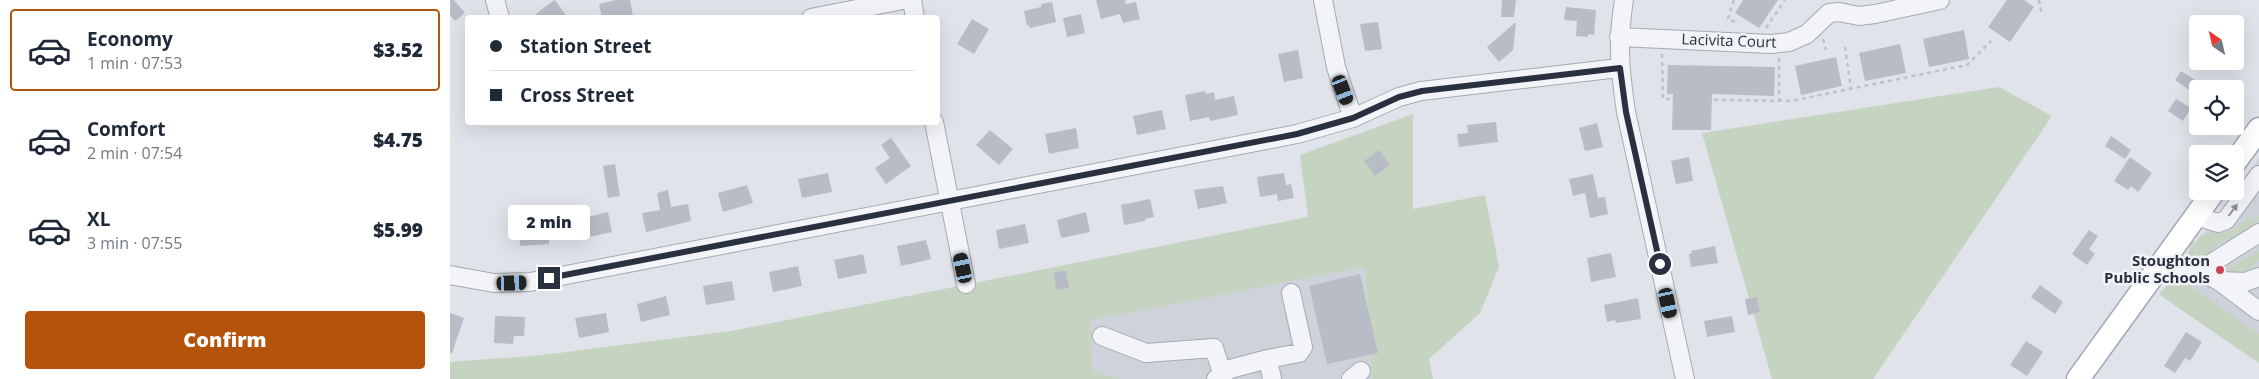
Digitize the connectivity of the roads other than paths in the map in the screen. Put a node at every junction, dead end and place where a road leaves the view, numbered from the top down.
1 (495, 0) edge
2 (903, 0) edge
3 (912, 0) edge
4 (1323, 0) edge
5 (1624, 0) edge
6 (1940, 0) edge
7 (1834, 6) edge
8 (499, 15) edge
9 (826, 15) edge
10 (914, 15) edge
11 (1619, 37) junction
12 (1620, 68) junction
13 (1353, 118) junction
14 (935, 125) edge
15 (2259, 129) edge
16 (2244, 150) edge
17 (2259, 175) edge
18 (2208, 200) edge
19 (949, 202) junction
20 (2196, 216) junction
21 (2259, 233) edge
22 (2166, 257) junction
23 (2199, 271) junction
24 (450, 276) edge
25 (2259, 277) edge
26 (2219, 280) junction
27 (966, 284) dead end
28 (1291, 293) dead end
29 (2259, 311) edge
30 (1102, 336) dead end
31 (1268, 359) junction
32 (1219, 376) edge
33 (1272, 379) edge
34 (1685, 379) edge
35 (2078, 379) edge

1 - 8 street
2 - 9 street
3 - 10 street
4 - 13 street
5 - 11 street
6 - 7 street, Lacivita Court
7 - 11 street, Lacivita Court
11 - 12 street
12 - 13 street
12 - 34 street
13 - 19 street
14 - 19 street
15 - 16 main road
20 -> 17 street
18 - 20 main road
19 - 24 street
19 - 27 street
20 - 22 main road
21 - 23 street
22 - 23 street
22 - 35 main road
23 - 26 street
25 - 26 street
26 - 29 street
28 - 31 street
30 - 32 street
31 - 32 street
31 - 33 street

